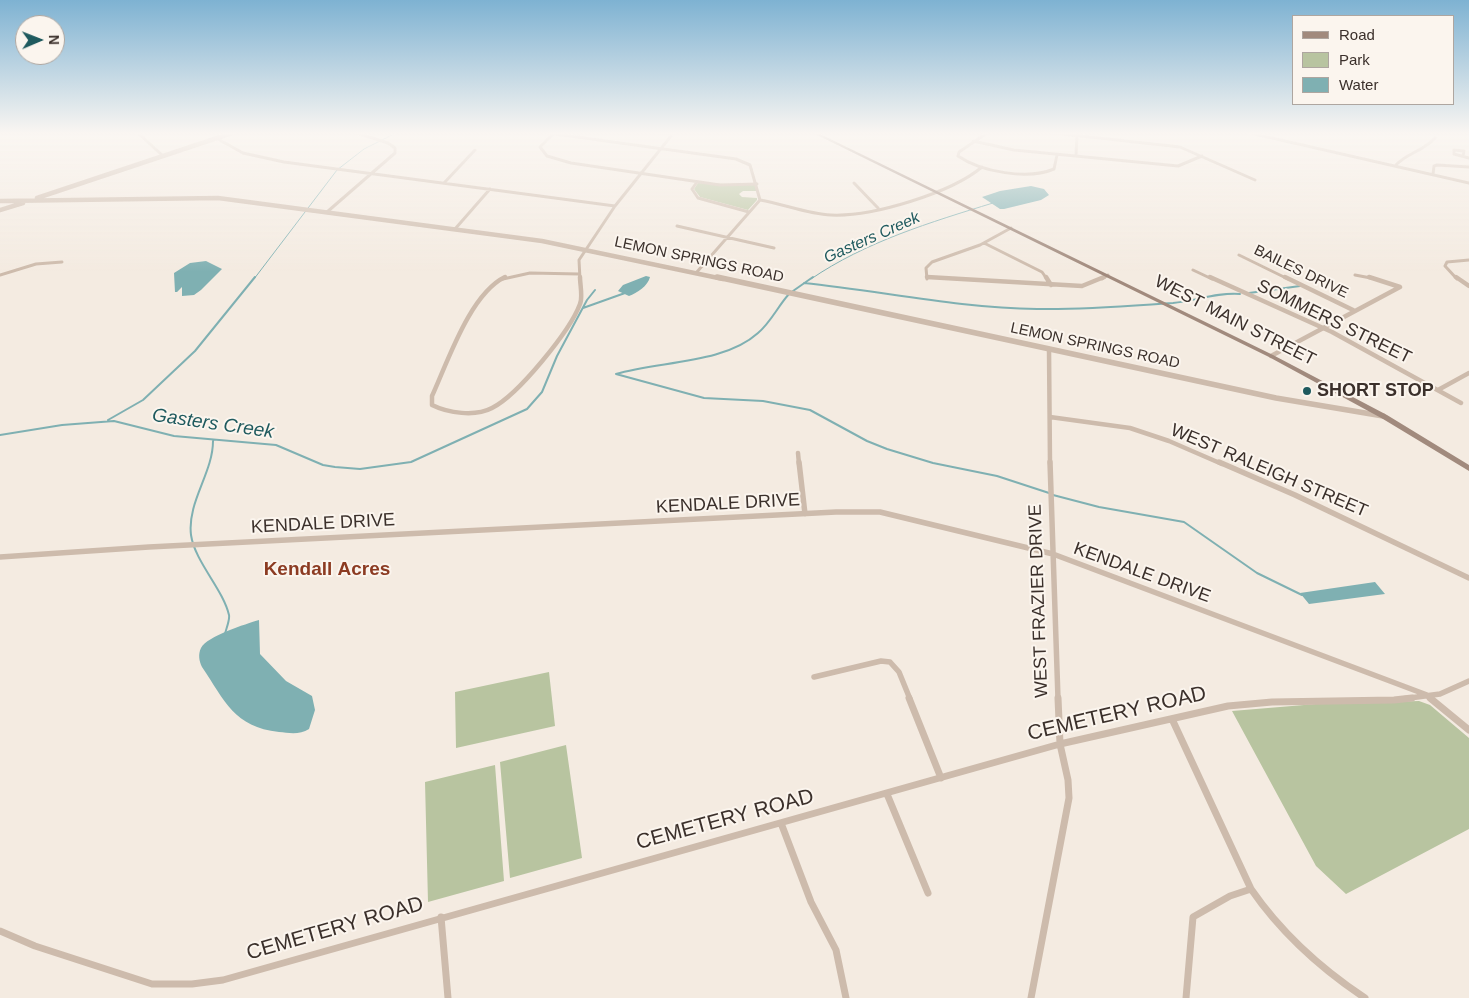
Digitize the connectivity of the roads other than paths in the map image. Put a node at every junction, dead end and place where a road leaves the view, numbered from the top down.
1 (92, 180) edge
2 (364, 180) edge
3 (419, 180) edge
4 (447, 180) edge
5 (637, 180) edge
6 (680, 180) edge
7 (756, 180) edge
8 (911, 180) edge
9 (965, 180) edge
10 (1455, 180) edge
11 (697, 182) junction
12 (444, 183) junction
13 (854, 183) dead end
14 (1469, 183) edge
15 (757, 184) junction
16 (490, 189) junction
17 (936, 192) junction
18 (30, 200) junction
19 (760, 200) junction
20 (0, 201) edge
21 (615, 206) junction
22 (878, 208) junction
23 (0, 210) edge
24 (327, 212) junction
25 (749, 212) junction
26 (676, 226) dead end
27 (1011, 228) junction
28 (455, 229) junction
29 (726, 237) junction
30 (984, 243) junction
31 (586, 248) junction
32 (774, 248) dead end
33 (1239, 255) dead end
34 (1469, 260) edge
35 (62, 262) dead end
36 (1193, 270) dead end
37 (696, 273) junction
38 (0, 274) edge
39 (579, 274) junction
40 (1108, 275) junction
41 (1355, 275) dead end
42 (1051, 285) junction
43 (1469, 286) edge
44 (1354, 310) junction
45 (1321, 328) junction
46 (1049, 349) junction
47 (1271, 356) junction
48 (1469, 373) edge
49 (1438, 390) junction
50 (1461, 403) dead end
51 (1050, 417) junction
52 (1385, 417) junction
53 (798, 453) dead end
54 (1469, 468) edge
55 (804, 514) junction
56 (1053, 554) junction
57 (0, 557) edge
58 (1469, 578) edge
59 (814, 677) dead end
60 (1469, 680) edge
61 (1427, 695) junction
62 (1172, 719) junction
63 (1469, 730) edge
64 (1060, 744) junction
65 (941, 778) junction
66 (887, 794) junction
67 (781, 823) junction
68 (1251, 889) junction
69 (928, 893) dead end
70 (441, 917) junction
71 (0, 931) edge
72 (448, 998) edge
73 (846, 998) edge
74 (1031, 998) edge
75 (1186, 998) edge
76 (1365, 998) edge

1 - 18 street
2 - 24 street
3 - 12 street
4 - 12 street
5 - 21 street
6 - 11 street
7 - 15 street
8 - 17 main road, WEST MAIN STREET
9 - 17 street
10 - 14 street
11 - 15 street
11 - 25 street
12 - 16 street
13 - 22 street
15 - 19 street
16 - 21 street
16 - 28 street
17 - 22 street
17 - 27 main road, WEST MAIN STREET
18 - 20 street, LEMON SPRINGS ROAD
18 - 23 street
18 - 24 street, LEMON SPRINGS ROAD
19 - 22 street
19 - 25 street
21 - 31 street
24 - 28 street, LEMON SPRINGS ROAD
25 - 29 street
26 - 29 street
27 - 30 street
27 - 40 main road, WEST MAIN STREET
28 - 31 street, LEMON SPRINGS ROAD
29 - 32 street
29 - 37 street
30 - 42 street
30 - 42 street
31 - 37 street, LEMON SPRINGS ROAD
31 - 39 street
33 - 44 street, BAILES DRIVE
34 - 43 street
35 - 38 street
36 - 45 street, SOMMERS STREET
37 - 46 street, LEMON SPRINGS ROAD
39 - 39 street
40 - 42 street
40 - 47 main road, WEST MAIN STREET
41 - 44 street
44 - 45 street
45 - 47 street
45 - 49 street, SOMMERS STREET
46 - 51 street, WEST FRAZIER DRIVE
46 - 52 street, LEMON SPRINGS ROAD
47 - 52 main road, WEST MAIN STREET
48 - 49 street
49 - 50 street, SOMMERS STREET
51 - 56 street, WEST FRAZIER DRIVE
51 - 58 street, WEST RALEIGH STREET
52 - 54 main road, WEST MAIN STREET
53 - 55 street
55 - 56 street, KENDALE DRIVE
55 - 57 street, KENDALE DRIVE
56 - 61 street, KENDALE DRIVE
56 - 64 street, WEST FRAZIER DRIVE
59 - 65 street
60 - 61 street, CEMETERY ROAD
61 - 62 street, CEMETERY ROAD
61 - 63 street, KENDALE DRIVE
62 - 64 street, CEMETERY ROAD
62 - 68 street
64 - 65 street, CEMETERY ROAD
64 - 74 street, WEST FRAZIER DRIVE
65 - 66 street, CEMETERY ROAD
66 - 67 street, CEMETERY ROAD
66 - 69 street
67 - 70 street, CEMETERY ROAD
67 - 73 street
68 - 75 street
68 - 76 street
70 - 71 street, CEMETERY ROAD
70 - 72 street

